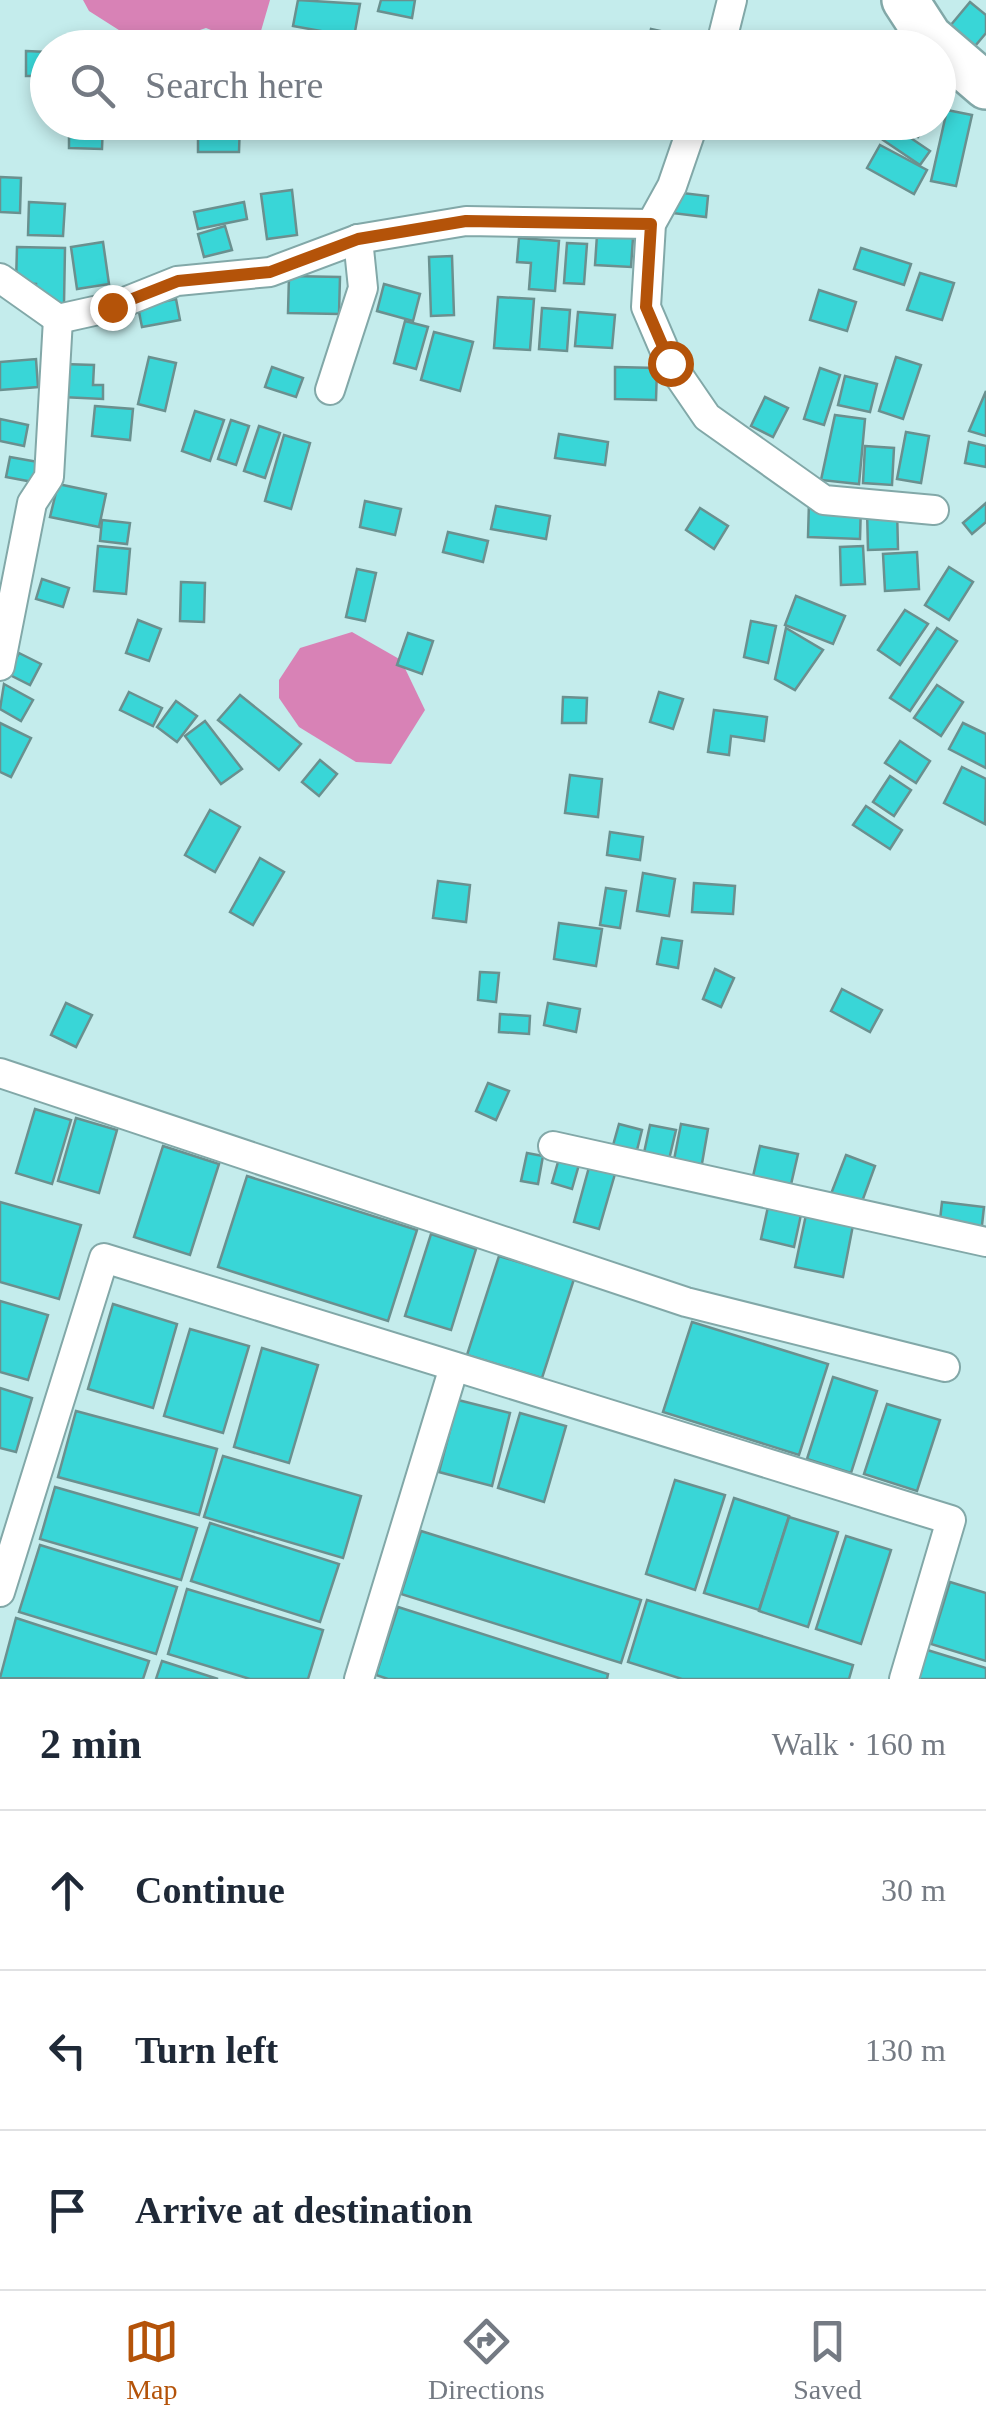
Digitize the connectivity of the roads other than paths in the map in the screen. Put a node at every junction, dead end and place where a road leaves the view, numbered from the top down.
1 (732, 0) edge
2 (905, 0) edge
3 (724, 30) edge
4 (924, 30) edge
5 (956, 60) edge
6 (986, 86) edge
7 (688, 140) edge
8 (651, 224) junction
9 (358, 239) junction
10 (0, 278) edge
11 (58, 319) junction
12 (330, 390) dead end
13 (934, 510) dead end
14 (0, 666) edge
15 (0, 1073) edge
16 (553, 1146) dead end
17 (986, 1242) edge
18 (454, 1367) junction
19 (946, 1367) dead end
20 (0, 1592) edge
21 (360, 1679) edge
22 (904, 1679) edge

1 - 3 street
2 - 4 main road
5 - 6 main road
7 - 8 street
8 - 9 street
8 - 13 street
9 - 11 street
9 - 12 street
10 - 11 street
11 - 14 street
15 - 19 street
16 - 17 street
18 - 20 street
18 - 21 street
18 - 22 street

